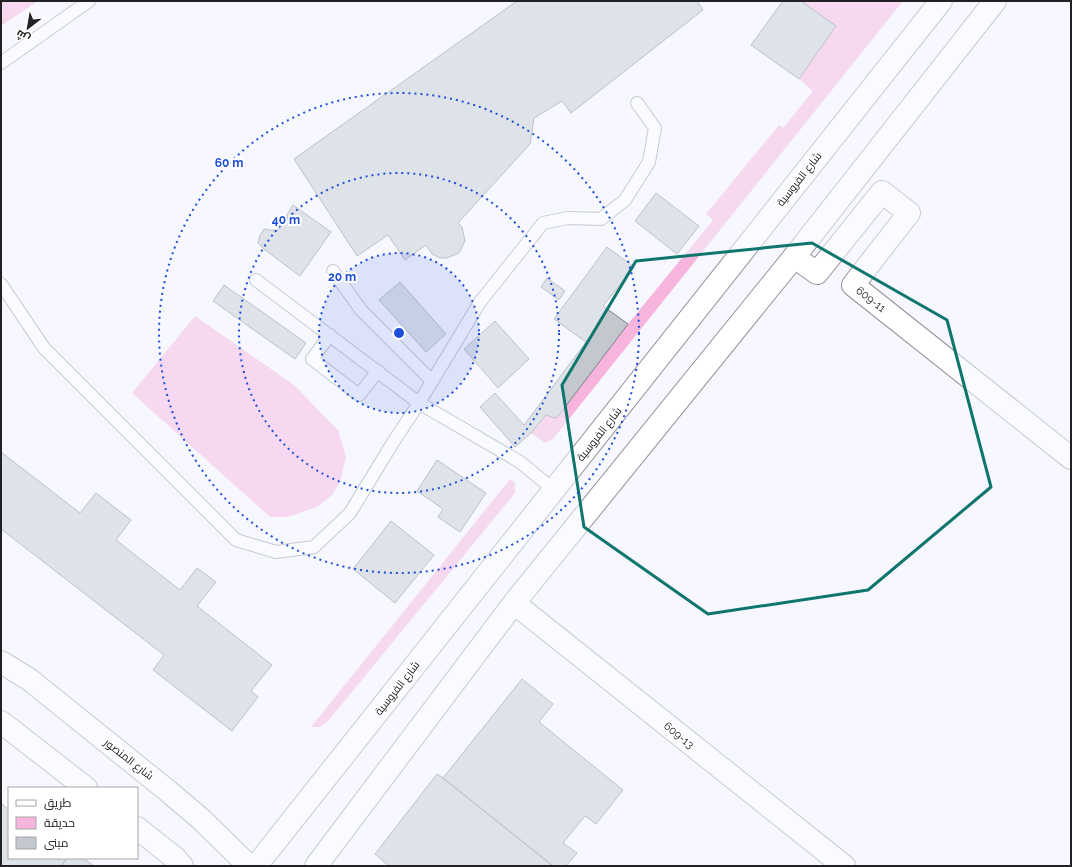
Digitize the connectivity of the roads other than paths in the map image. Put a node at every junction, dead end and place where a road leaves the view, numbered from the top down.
1 (89, 1) edge
2 (941, 1) edge
3 (995, 1) edge
4 (1, 63) edge
5 (637, 104) dead end
6 (794, 257) junction
7 (333, 271) dead end
8 (256, 280) dead end
9 (1, 284) edge
10 (330, 335) junction
11 (378, 371) junction
12 (432, 381) junction
13 (419, 403) junction
14 (1071, 458) edge
15 (554, 490) junction
16 (514, 603) junction
17 (1, 662) edge
18 (1, 722) edge
19 (85, 787) edge
20 (138, 829) edge
21 (182, 866) edge
22 (249, 866) edge
23 (256, 866) edge
24 (316, 866) edge
25 (844, 866) edge

1 - 4 lane
2 - 15 street, شارع الفروسية
3 - 6 street
5 - 12 lane
6 - 14 street, 609-11
6 - 16 street
7 - 12 lane
8 - 10 lane
9 - 13 lane
10 - 11 lane
10 - 11 lane
11 - 13 lane
12 - 13 lane
13 - 15 lane
15 - 23 street, شارع الفروسية
16 - 24 street
16 - 25 street, 609-13
17 - 22 street, شارع المنصور
18 - 19 street
20 - 21 street

